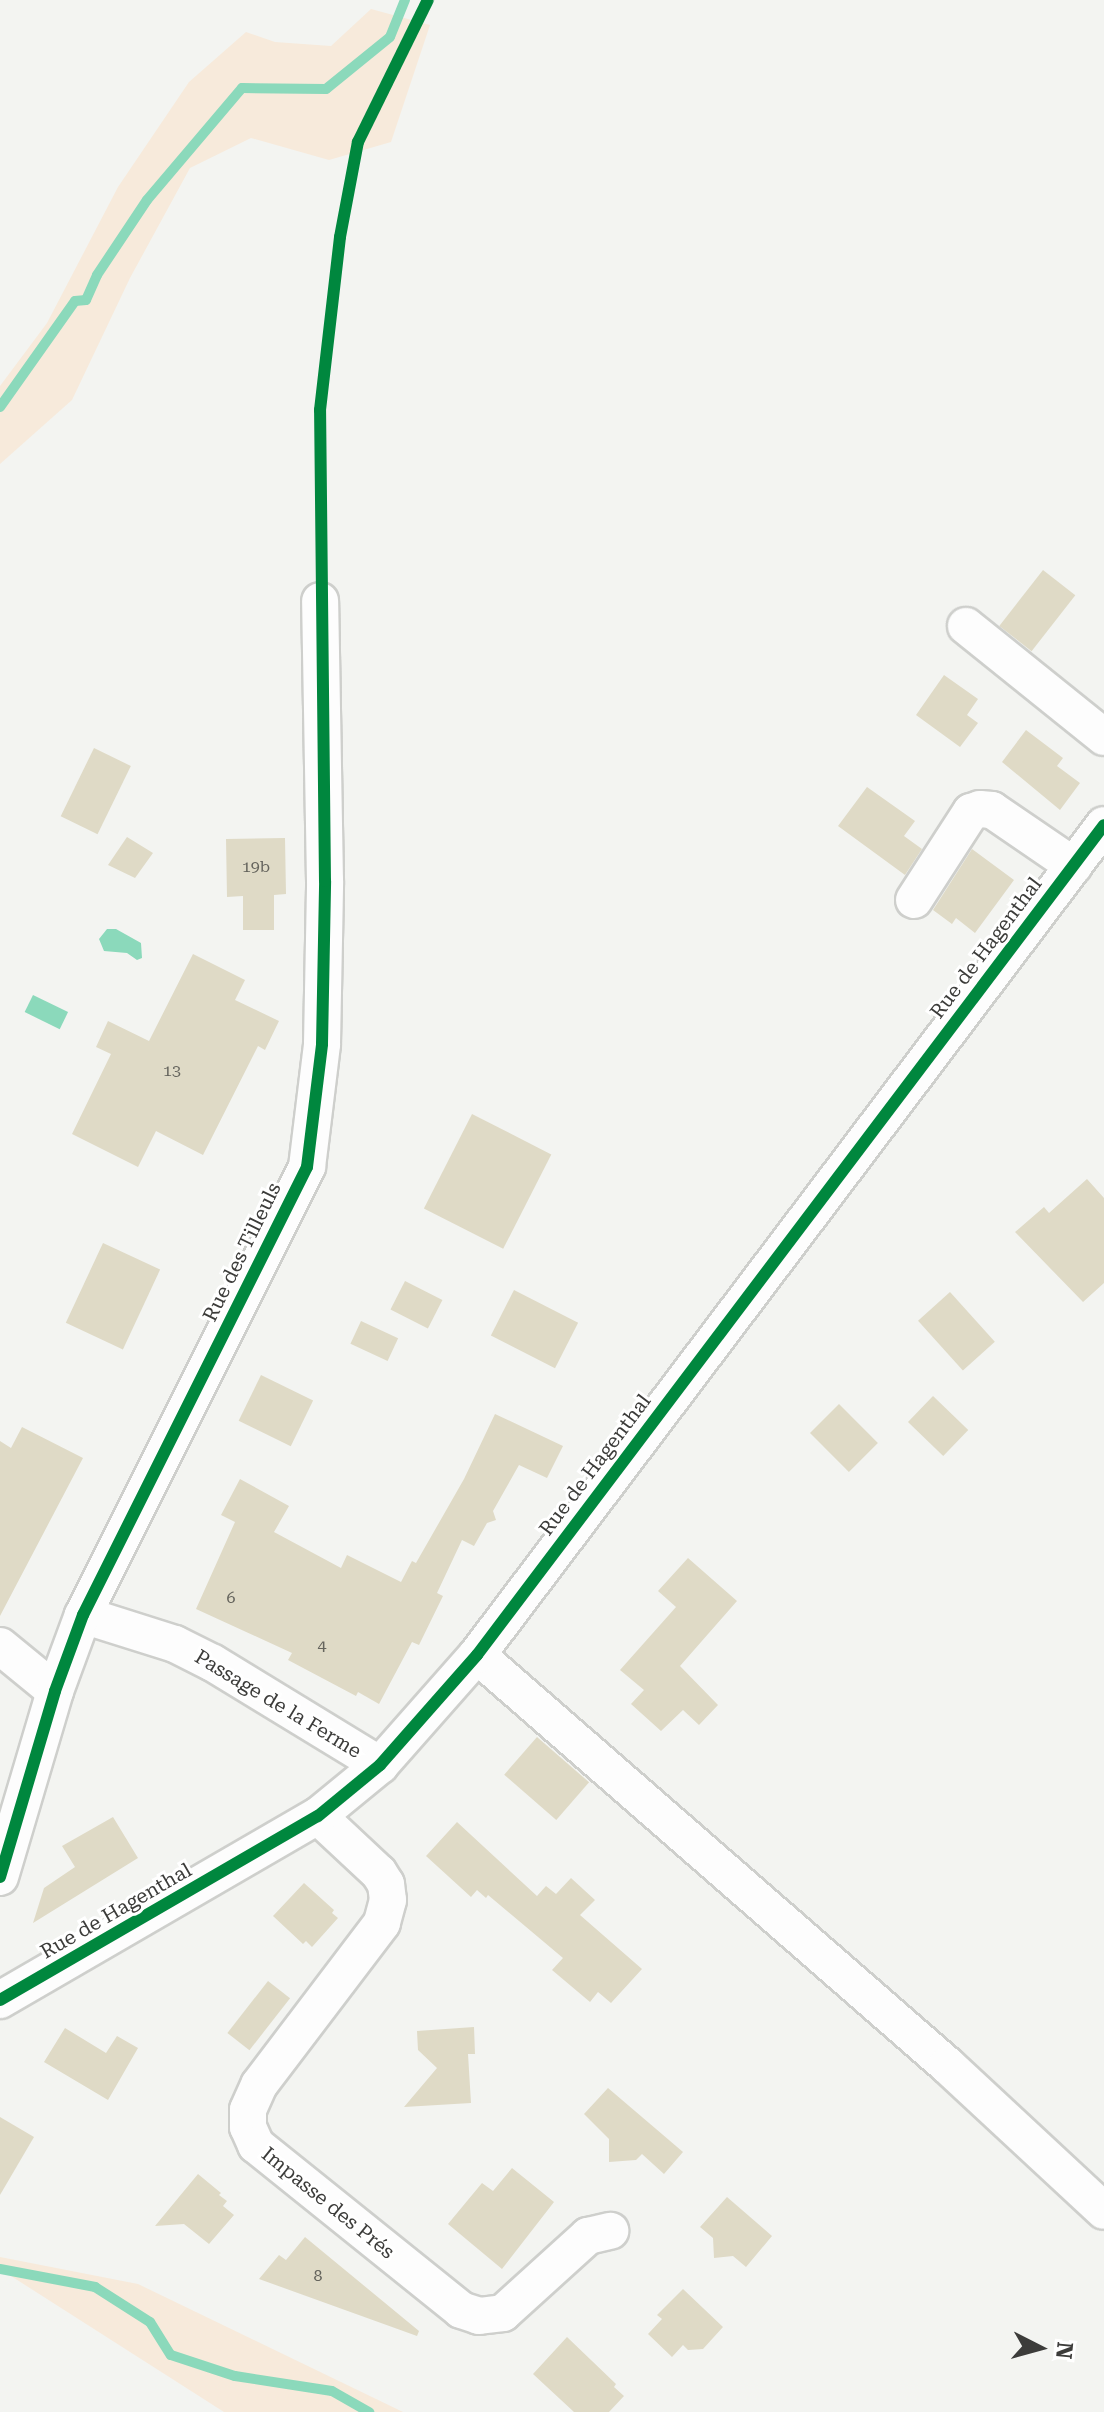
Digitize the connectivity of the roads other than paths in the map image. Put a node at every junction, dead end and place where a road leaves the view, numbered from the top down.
1 (320, 601) dead end
2 (966, 626) dead end
3 (1104, 737) edge
4 (1104, 825) edge
5 (1074, 866) junction
6 (914, 900) dead end
7 (83, 1615) junction
8 (0, 1646) edge
9 (477, 1655) junction
10 (55, 1691) junction
11 (380, 1765) junction
12 (318, 1816) junction
13 (0, 1877) edge
14 (0, 2000) edge
15 (1104, 2211) edge
16 (610, 2231) dead end

1 - 7 street, Rue des Tilleuls
2 - 3 street
4 - 5 street, Rue de Hagenthal
5 - 6 street
5 - 9 street, Rue de Hagenthal
7 - 10 street, Rue des Tilleuls
7 - 11 street, Passage de la Ferme
8 - 10 street
9 - 11 street, Rue de Hagenthal
9 - 15 street
10 - 13 street, Rue des Tilleuls
11 - 12 street, Rue de Hagenthal
12 - 14 street, Rue de Hagenthal
12 - 16 street, Impasse des Prés

